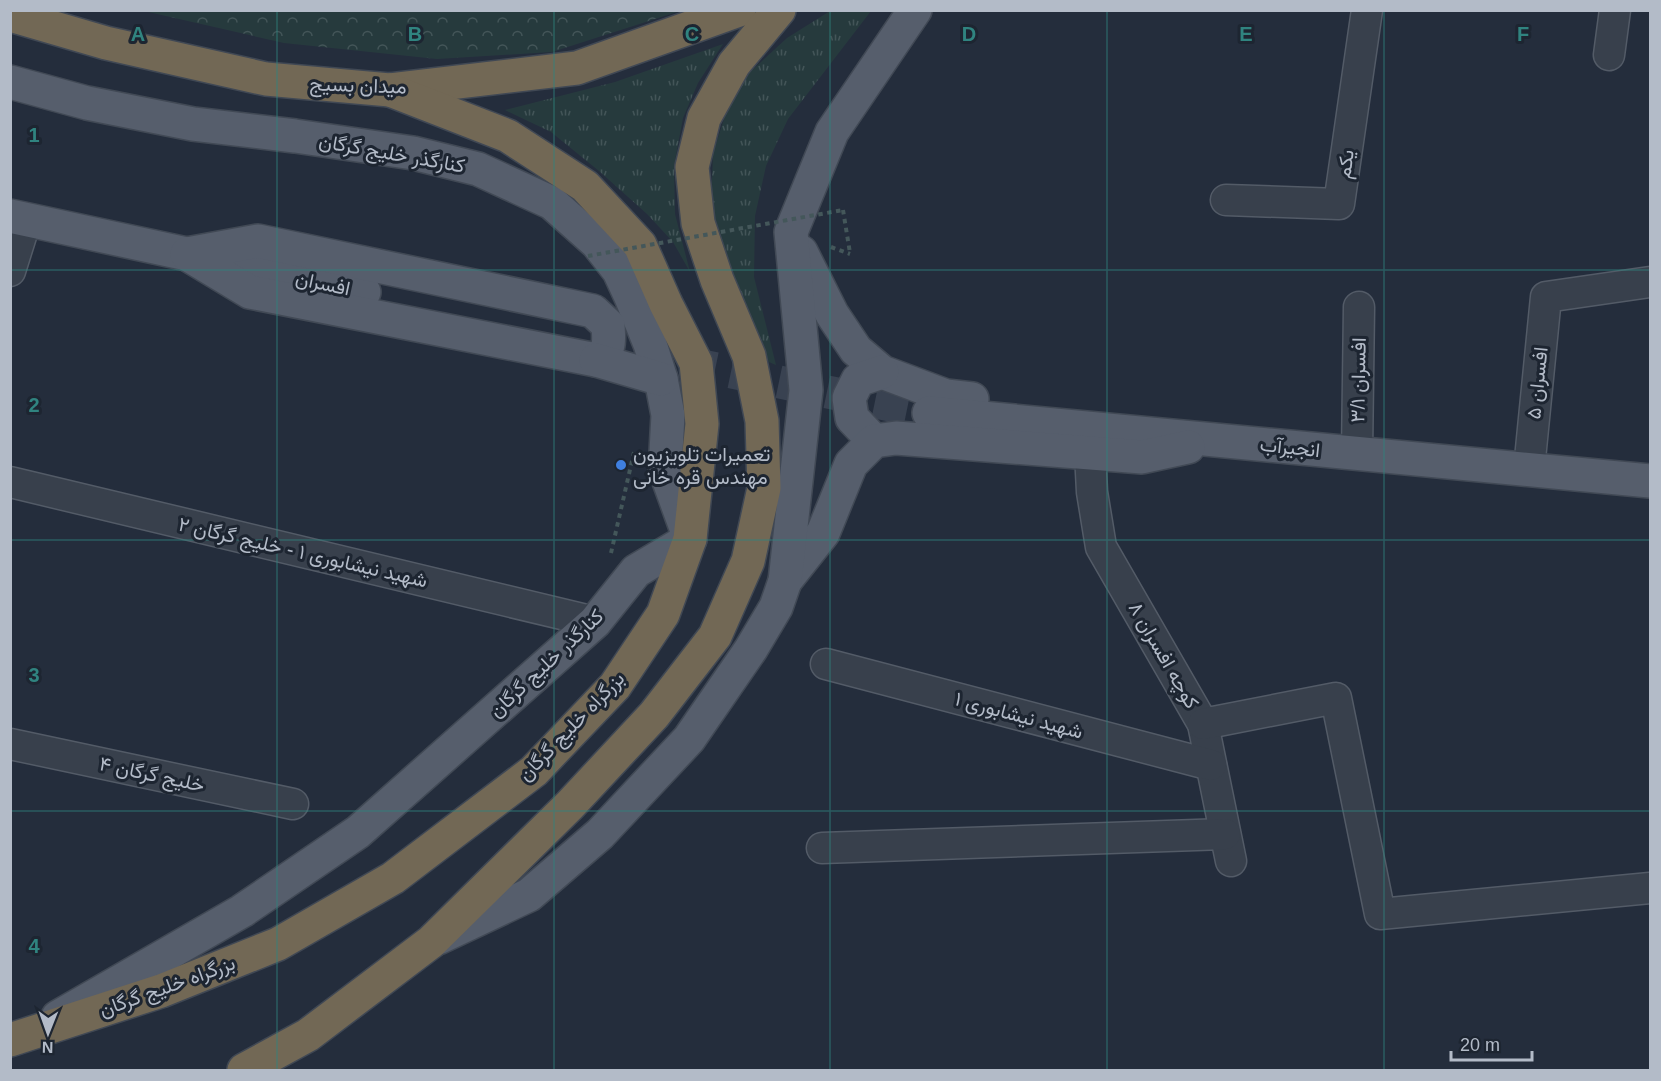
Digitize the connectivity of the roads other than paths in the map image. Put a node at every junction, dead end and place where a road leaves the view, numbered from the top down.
1 (739, 10) edge
2 (779, 10) edge
3 (915, 10) edge
4 (1367, 10) edge
5 (1615, 10) edge
6 (10, 15) edge
7 (1609, 55) dead end
8 (10, 82) edge
9 (390, 90) junction
10 (1226, 200) dead end
11 (18, 218) edge
12 (791, 232) junction
13 (10, 271) edge
14 (1650, 282) edge
15 (1359, 307) dead end
16 (882, 372) junction
17 (661, 379) junction
18 (929, 413) tunnel mouth
19 (1222, 440) junction
20 (874, 441) junction
21 (1090, 453) junction
22 (1357, 453) junction
23 (1529, 469) junction
24 (1650, 481) edge
25 (10, 482) edge
26 (690, 539) junction
27 (785, 581) junction
28 (595, 622) junction
29 (826, 664) dead end
30 (1203, 724) junction
31 (10, 744) edge
32 (1211, 765) junction
33 (293, 804) dead end
34 (822, 848) dead end
35 (1650, 888) edge
36 (431, 942) junction
37 (14, 1039) edge
38 (244, 1071) edge

1 - 9 highway, میدان بسیج
2 - 36 highway
3 - 12 main road
4 - 10 street, یکم
5 - 7 street
6 - 9 highway, میدان بسیج
8 - 17 main road, کنارگذر خلیج گرگان
9 - 26 highway, بزرگراه خلیج گرگان
11 - 13 street
11 - 17 main road, افسران
12 - 16 main road
12 - 27 main road
14 - 23 street, افسران ۵
15 - 22 street, افسران ۳/۱
16 - 19 main road
16 - 20 main road
17 - 26 main road, کنارگذر خلیج گرگان
18 - 19 main road, انجیرآب
19 - 21 main road
19 - 22 main road, انجیرآب
20 - 21 main road
20 - 27 main road
21 - 30 street, کوچه افسران ۸
22 - 23 main road, انجیرآب
23 - 24 main road, انجیرآب
25 - 28 street, شهید نیشابوری ۱ - خلیج گرگان ۲
26 - 28 main road, کنارگذر خلیج گرگان
26 - 37 highway, بزرگراه خلیج گرگان
27 - 36 main road
28 - 37 main road, کنارگذر خلیج گرگان
29 - 32 street, شهید نیشابوری ۱
30 - 32 street, کوچه افسران ۸
30 - 35 street
31 - 33 street, خلیج گرگان ۴
32 - 34 street, کوچه افسران ۸
36 - 38 highway

